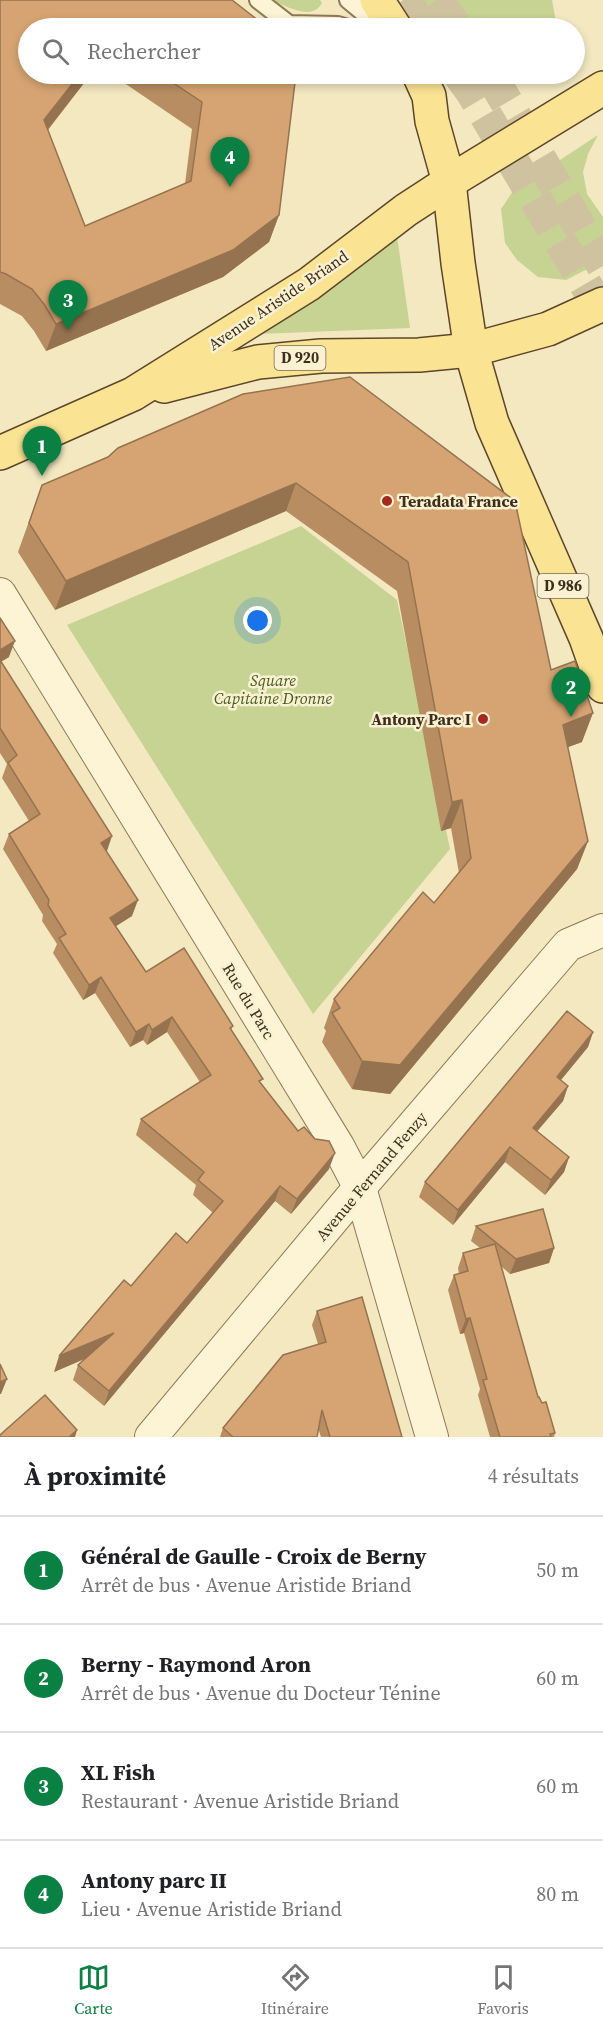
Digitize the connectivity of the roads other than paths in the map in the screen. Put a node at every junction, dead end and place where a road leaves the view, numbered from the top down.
1 (258, 0) edge
2 (348, 0) edge
3 (377, 0) edge
4 (281, 18) edge
5 (370, 18) edge
6 (389, 18) edge
7 (424, 84) edge
8 (603, 88) edge
9 (449, 182) junction
10 (603, 304) edge
11 (471, 350) junction
12 (133, 393) junction
13 (0, 453) edge
14 (0, 594) edge
15 (603, 686) edge
16 (603, 930) edge
17 (360, 1188) junction
18 (152, 1437) edge
19 (432, 1437) edge

1 - 4 lane
2 - 5 lane
3 - 6 main road
7 - 9 main road, D 986
8 - 9 main road, D 920
9 - 11 main road, D 986
9 - 12 main road, Avenue Aristide Briand / D 920
10 - 11 main road, D 920
11 - 12 main road, Avenue Aristide Briand / D 920
11 - 15 main road, D 986
12 - 13 main road, Avenue Aristide Briand / D 920
14 - 17 street, Rue du Parc
16 - 17 street, Avenue Fernand Fenzy
17 - 18 street, Avenue Fernand Fenzy
17 - 19 street, Rue du Parc

